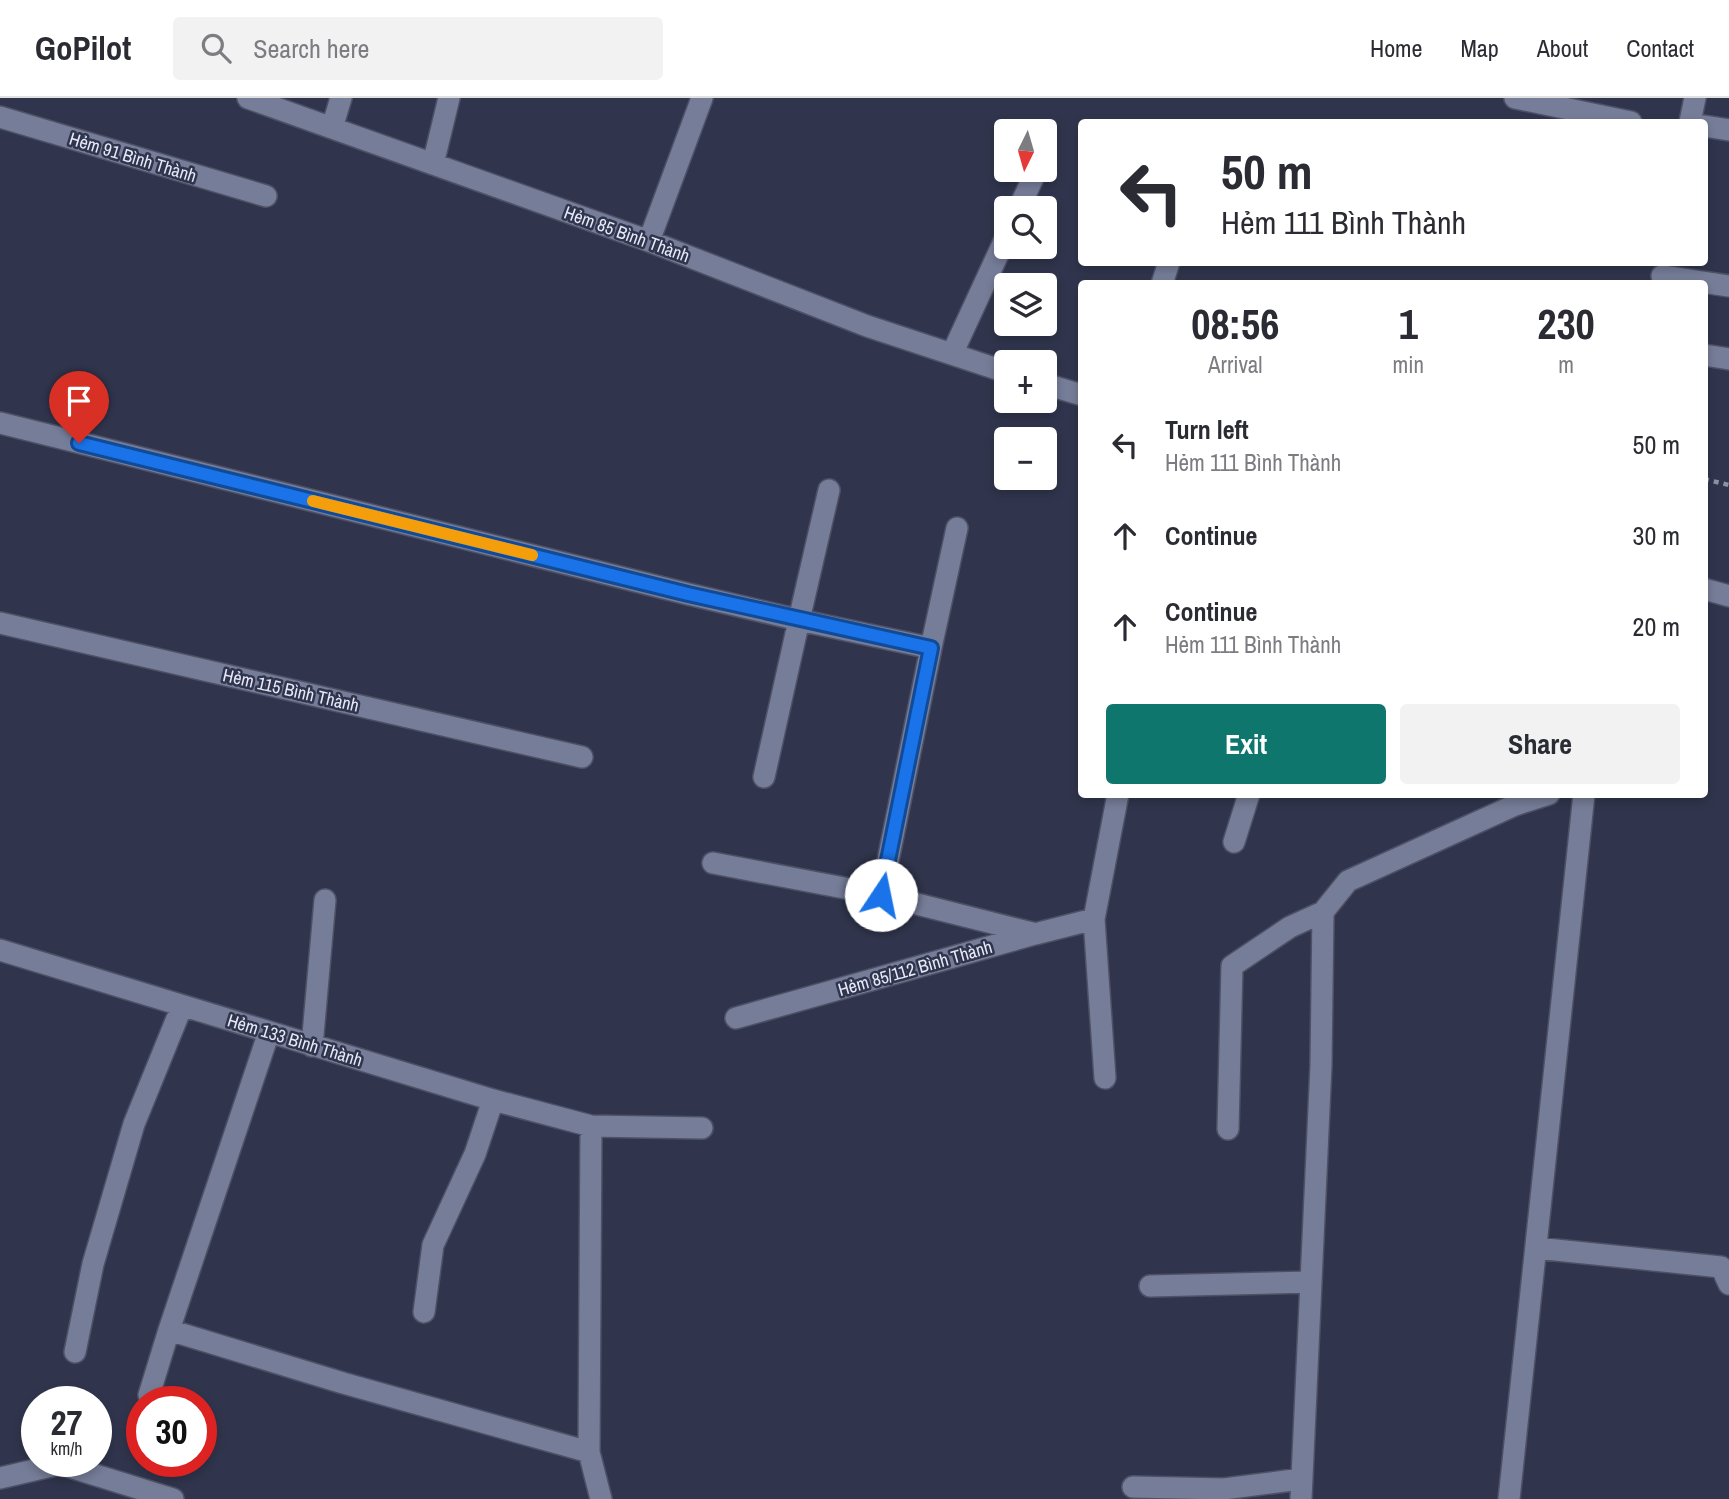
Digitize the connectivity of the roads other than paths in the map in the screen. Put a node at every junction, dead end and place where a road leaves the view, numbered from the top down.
1 (248, 98) edge
2 (341, 98) edge
3 (449, 98) edge
4 (702, 98) edge
5 (1515, 98) edge
6 (1695, 98) edge
7 (0, 117) edge
8 (1616, 119) edge
9 (1691, 119) edge
10 (1708, 127) edge
11 (332, 128) junction
12 (1729, 130) edge
13 (433, 164) junction
14 (266, 196) dead end
15 (649, 241) junction
16 (996, 259) edge
17 (1662, 274) edge
18 (1696, 280) edge
19 (1708, 282) edge
20 (1729, 286) edge
21 (952, 354) junction
22 (1708, 356) edge
23 (1729, 359) edge
24 (994, 368) edge
25 (1057, 388) edge
26 (1078, 394) edge
27 (0, 423) edge
28 (829, 490) dead end
29 (957, 528) dead end
30 (1708, 590) edge
31 (1729, 596) edge
32 (799, 620) junction
33 (0, 623) edge
34 (931, 648) junction
35 (582, 757) dead end
36 (765, 777) dead end
37 (1117, 798) edge
38 (1248, 798) edge
39 (1537, 798) edge
40 (1584, 798) edge
41 (1234, 842) dead end
42 (713, 863) dead end
43 (881, 895) junction
44 (325, 901) dead end
45 (1323, 912) junction
46 (1094, 919) junction
47 (1035, 934) junction
48 (0, 950) edge
49 (182, 1006) junction
50 (736, 1018) dead end
51 (269, 1032) junction
52 (312, 1046) junction
53 (1105, 1078) dead end
54 (493, 1100) junction
55 (591, 1126) junction
56 (702, 1128) dead end
57 (1228, 1129) dead end
58 (1536, 1248) junction
59 (1310, 1282) junction
60 (1729, 1284) edge
61 (1150, 1286) dead end
62 (424, 1312) dead end
63 (169, 1330) junction
64 (75, 1352) dead end
65 (152, 1386) edge
66 (589, 1452) junction
67 (0, 1478) edge
68 (1133, 1487) dead end
69 (1301, 1489) edge
70 (173, 1499) edge
71 (601, 1499) edge
72 (1509, 1499) edge

1 - 11 street, Hẻm 85 Bình Thành
2 - 11 street
3 - 13 street
4 - 15 street
5 - 8 street
6 - 9 street
7 - 14 street, Hẻm 91 Bình Thành
10 - 12 street
11 - 13 street, Hẻm 85 Bình Thành
13 - 15 street, Hẻm 85 Bình Thành
15 - 21 street, Hẻm 85 Bình Thành
16 - 21 street
17 - 18 street
19 - 20 street
21 - 24 street, Hẻm 85 Bình Thành
22 - 23 street
25 - 26 street
27 - 32 street
28 - 32 street
29 - 34 street
30 - 31 street
32 - 34 street
32 - 36 street
33 - 35 street, Hẻm 115 Bình Thành
34 - 43 street
37 - 46 street
38 - 41 street
39 - 45 street
40 - 58 street
42 - 43 street
43 - 47 street
44 - 52 street
45 - 57 street
45 - 59 street
46 - 47 street, Hẻm 85/112 Bình Thành
46 - 53 street
47 - 50 street, Hẻm 85/112 Bình Thành
48 - 49 street, Hẻm 133 Bình Thành
49 - 51 street, Hẻm 133 Bình Thành
49 - 64 street
51 - 52 street, Hẻm 133 Bình Thành
51 - 63 street
52 - 54 street, Hẻm 133 Bình Thành
54 - 55 street, Hẻm 133 Bình Thành
54 - 62 street
55 - 56 street, Hẻm 133 Bình Thành
55 - 66 street
58 - 60 street
58 - 72 street
59 - 61 street
59 - 69 street
63 - 65 street
63 - 66 street
66 - 71 street
67 - 70 street
68 - 69 street

